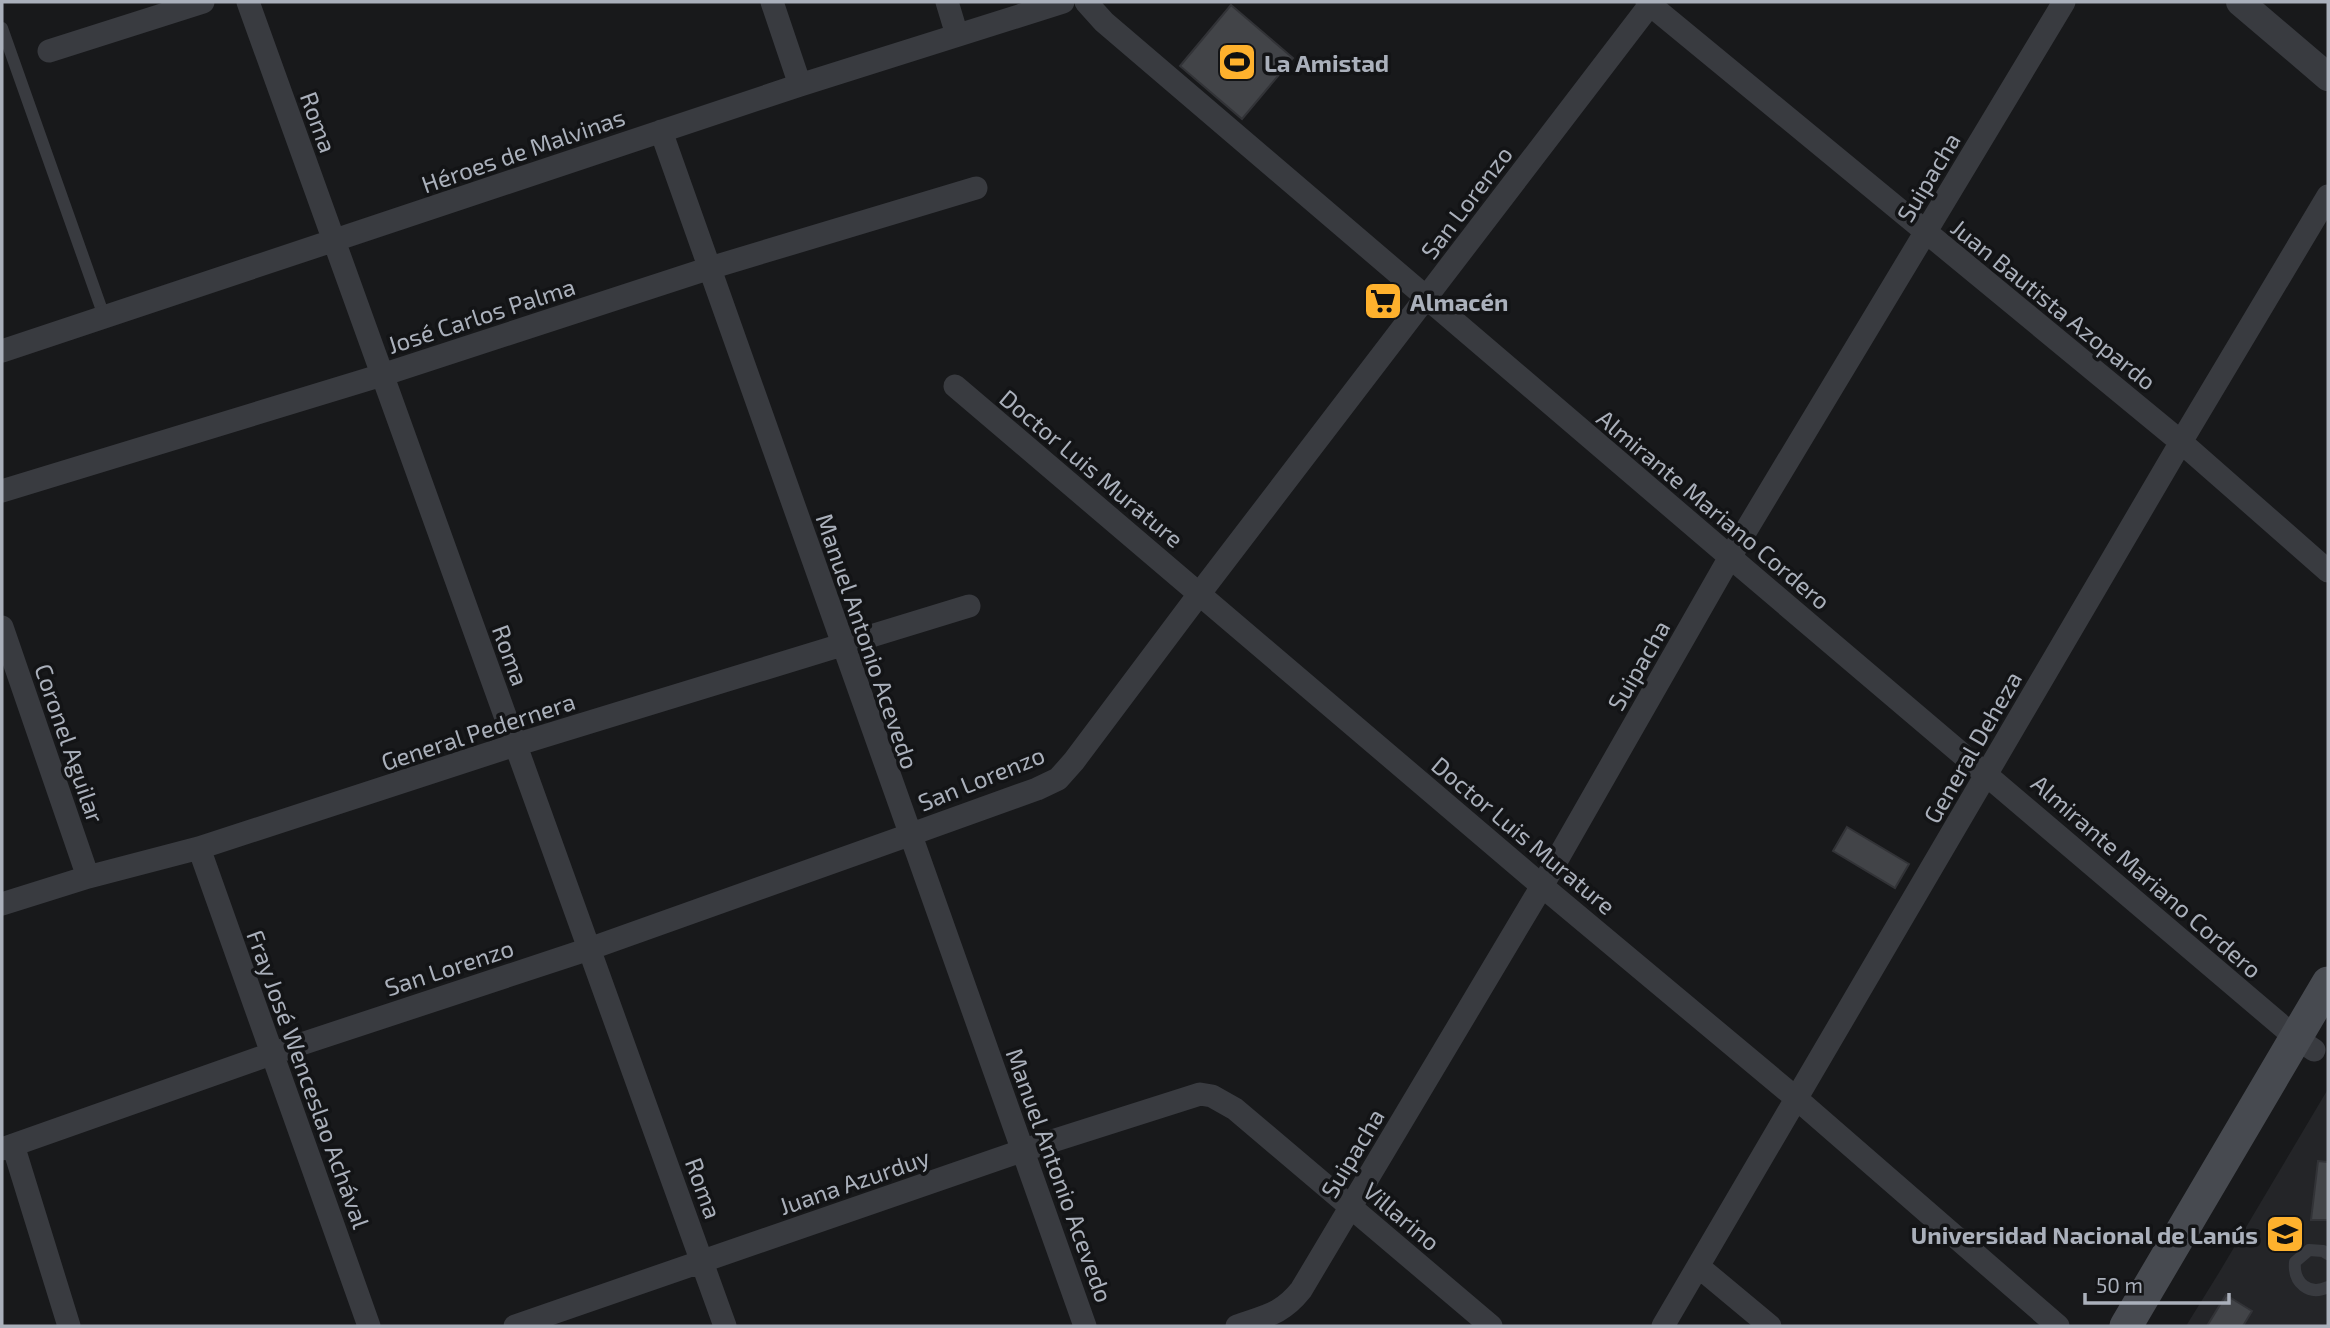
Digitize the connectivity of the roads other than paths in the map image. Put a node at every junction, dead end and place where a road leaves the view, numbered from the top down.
1 (203, 2) edge
2 (248, 2) edge
3 (772, 2) edge
4 (947, 2) edge
5 (1063, 2) edge
6 (1086, 2) edge
7 (2064, 2) edge
8 (2240, 2) edge
9 (1649, 3) edge
10 (2, 28) edge
11 (957, 35) junction
12 (49, 51) dead end
13 (2328, 77) edge
14 (800, 85) junction
15 (661, 131) junction
16 (976, 188) dead end
17 (2328, 196) edge
18 (1925, 233) junction
19 (334, 242) junction
20 (710, 268) junction
21 (1426, 297) junction
22 (104, 317) junction
23 (2, 351) edge
24 (382, 374) junction
25 (955, 386) dead end
26 (2181, 442) junction
27 (2, 491) edge
28 (1730, 557) junction
29 (2328, 570) edge
30 (1199, 593) junction
31 (969, 606) dead end
32 (2, 627) edge
33 (842, 646) junction
34 (515, 746) junction
35 (1987, 774) junction
36 (909, 835) junction
37 (199, 848) junction
38 (88, 877) junction
39 (1542, 886) junction
40 (2, 904) edge
41 (589, 948) junction
42 (2328, 983) edge
43 (2313, 1038) edge
44 (271, 1054) junction
45 (1212, 1096) joint
46 (1797, 1099) junction
47 (8, 1147) edge
48 (1024, 1150) junction
49 (1350, 1207) junction
50 (2328, 1254) edge
51 (702, 1262) junction
52 (1699, 1267) junction
53 (2328, 1287) edge
54 (69, 1326) edge
55 (369, 1326) edge
56 (515, 1326) edge
57 (724, 1326) edge
58 (1085, 1326) edge
59 (1237, 1326) edge
60 (1491, 1326) edge
61 (1663, 1326) edge
62 (1770, 1326) edge
63 (2057, 1326) edge
64 (2126, 1326) edge
65 (2150, 1326) edge

1 - 12 street
2 - 19 street, Roma
3 - 14 street
4 - 11 street
5 - 11 street, Héroes de Malvinas
6 - 21 street, Almirante Mariano Cordero
7 - 18 street, Suipacha
8 - 13 street
9 - 18 street, Juan Bautista Azopardo
9 - 21 street, San Lorenzo
10 - 22 lane
11 - 14 street, Héroes de Malvinas
14 - 15 street, Héroes de Malvinas
15 - 19 street, Héroes de Malvinas
15 - 20 street, Manuel Antonio Acevedo
16 - 20 street, José Carlos Palma
17 - 26 street, General Deheza
18 - 26 street, Juan Bautista Azopardo
18 - 28 street, Suipacha
19 - 22 street, Héroes de Malvinas
19 - 24 street, Roma
20 - 24 street, José Carlos Palma
20 - 33 street, Manuel Antonio Acevedo
21 - 28 street, Almirante Mariano Cordero
21 - 30 street, San Lorenzo
22 - 23 street, Héroes de Malvinas
24 - 27 street, José Carlos Palma
24 - 34 street, Roma
25 - 30 street, Doctor Luis Murature
26 - 29 street, Juan Bautista Azopardo
26 - 35 street, General Deheza
28 - 35 street, Almirante Mariano Cordero
28 - 39 street, Suipacha
30 - 36 street, San Lorenzo
30 - 39 street, Doctor Luis Murature
31 - 33 street, General Pedernera
32 - 38 street, Coronel Aguilar
33 - 34 street, General Pedernera
33 - 36 street, Manuel Antonio Acevedo
34 - 37 street, General Pedernera
34 - 41 street, Roma
35 - 43 street, Almirante Mariano Cordero
35 - 46 street, General Deheza
36 - 41 street, San Lorenzo
36 - 48 street, Manuel Antonio Acevedo
37 - 38 street, General Pedernera
37 - 44 street, Fray José Wenceslao Achával
38 - 40 street, General Pedernera
39 - 46 street, Doctor Luis Murature
39 - 49 street, Suipacha
41 - 44 street, San Lorenzo
41 - 51 street, Roma
42 - 43 main road
43 - 64 main road
43 - 65 main road
44 - 47 street, San Lorenzo
44 - 55 street, Fray José Wenceslao Achával
45 - 48 street, Juana Azurduy
45 - 49 street, Villarino
46 - 52 street, General Deheza
46 - 63 street, Doctor Luis Murature
47 - 54 street
48 - 51 street, Juana Azurduy
48 - 58 street, Manuel Antonio Acevedo
49 - 59 street, Suipacha
49 - 60 street, Villarino
50 - 53 lane
51 - 56 street, Juana Azurduy
51 - 57 street, Roma
52 - 61 street, General Deheza
52 - 62 street

